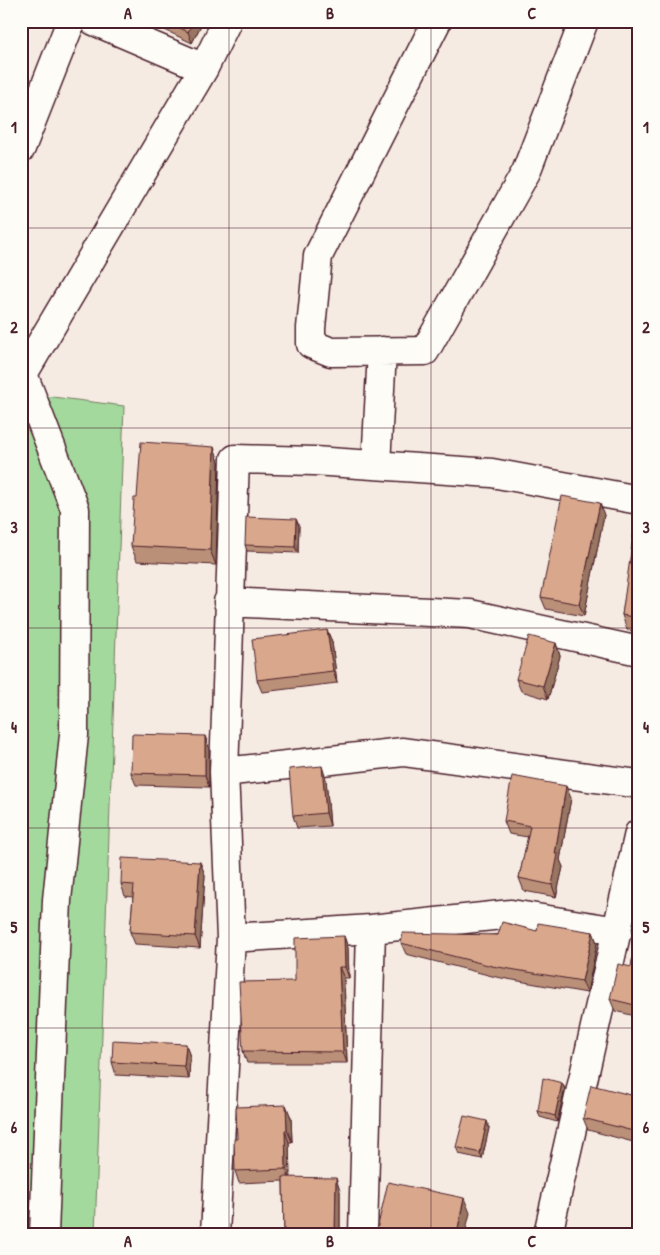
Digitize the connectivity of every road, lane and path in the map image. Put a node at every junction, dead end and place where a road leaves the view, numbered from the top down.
1 (72, 21) edge
2 (94, 21) edge
3 (227, 21) edge
4 (437, 21) edge
5 (584, 21) edge
6 (204, 68) junction
7 (21, 148) edge
8 (382, 351) junction
9 (376, 465) junction
10 (639, 500) edge
11 (228, 602) junction
12 (639, 651) edge
13 (224, 772) junction
14 (639, 784) edge
15 (639, 833) edge
16 (371, 929) junction
17 (618, 931) junction
18 (231, 938) junction
19 (44, 1234) edge
20 (215, 1234) edge
21 (364, 1234) edge
22 (548, 1234) edge

1 - 7 street
2 - 6 street
3 - 6 street
4 - 8 street
5 - 8 street
6 - 19 street
8 - 9 street
9 - 10 street
9 - 11 street
11 - 12 street
11 - 13 street
13 - 14 street
13 - 18 street
15 - 17 street
16 - 17 street
16 - 18 street
16 - 21 street
17 - 22 street
18 - 20 street

